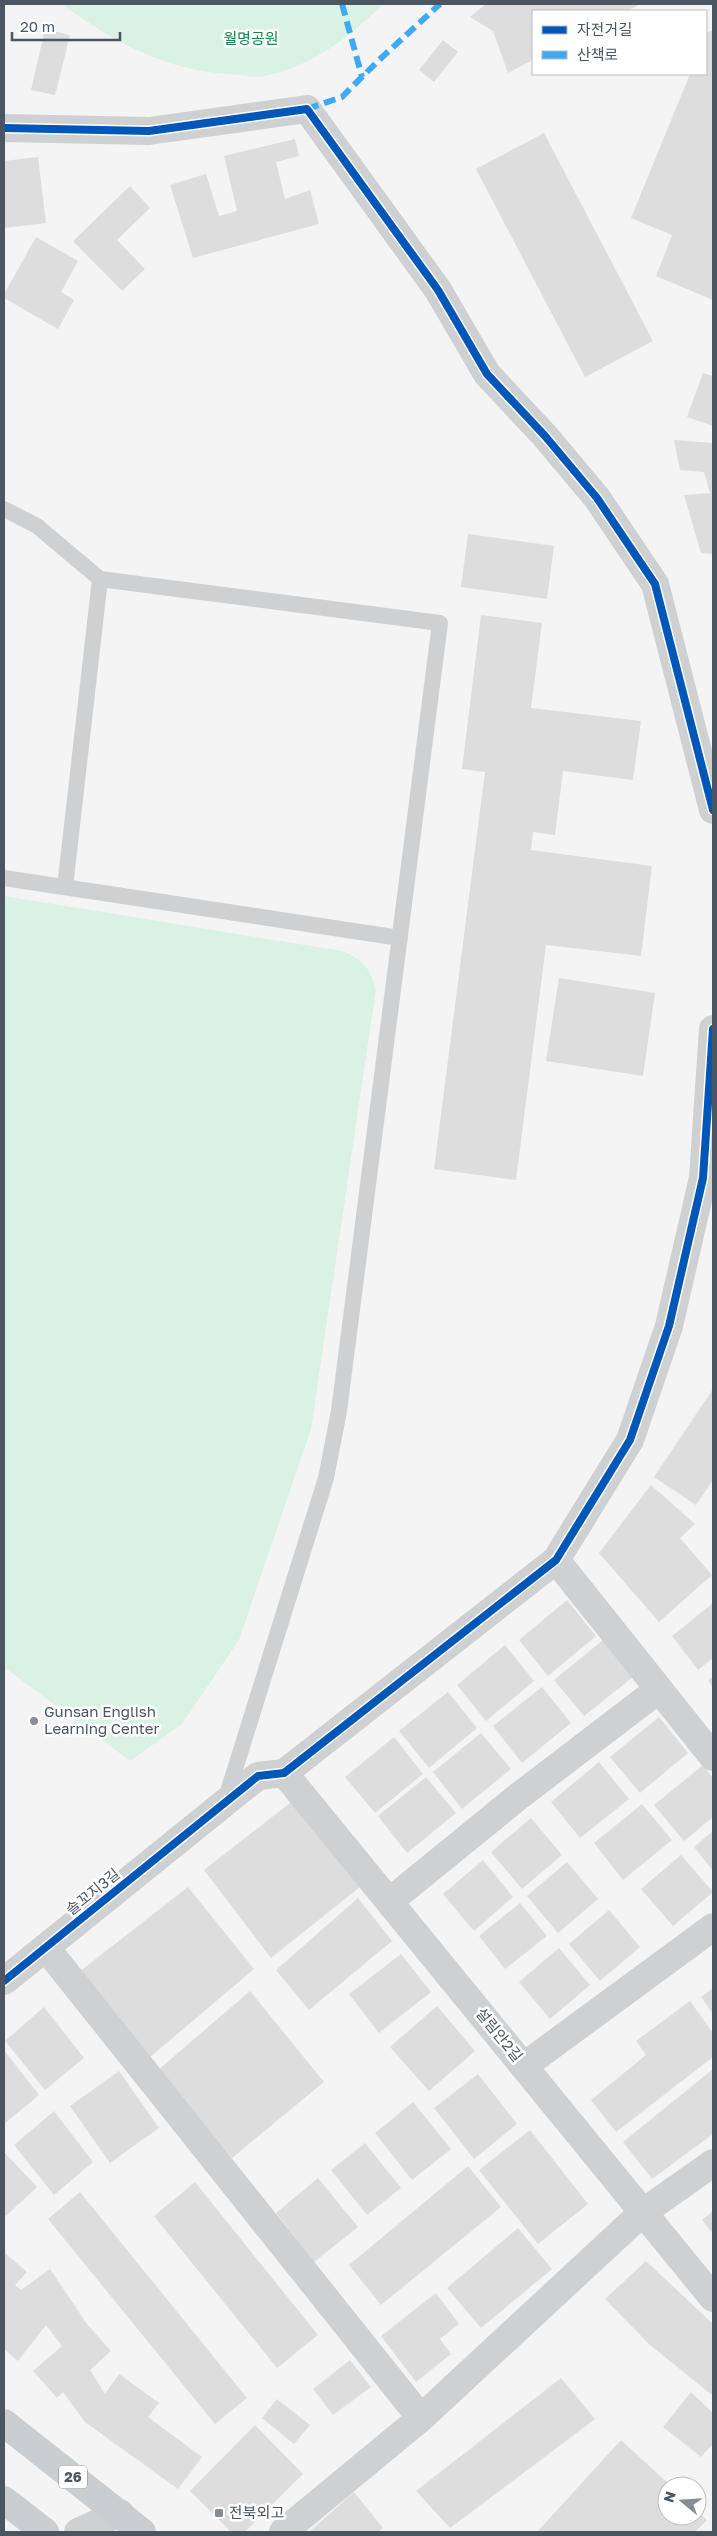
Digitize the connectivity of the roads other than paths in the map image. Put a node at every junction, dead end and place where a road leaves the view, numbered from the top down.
1 (4, 128) edge
2 (4, 509) edge
3 (100, 579) junction
4 (713, 810) edge
5 (4, 878) edge
6 (65, 887) junction
7 (400, 938) junction
8 (713, 1029) edge
9 (556, 1560) junction
10 (658, 1690) junction
11 (713, 1758) edge
12 (284, 1773) junction
13 (225, 1803) junction
14 (390, 1901) junction
15 (713, 1927) edge
16 (46, 1948) junction
17 (4, 1981) edge
18 (524, 2066) junction
19 (713, 2163) edge
20 (642, 2213) junction
21 (713, 2298) edge
22 (421, 2418) junction
23 (4, 2423) edge
24 (4, 2500) edge
25 (120, 2513) junction
26 (45, 2532) edge
27 (78, 2532) edge
28 (142, 2532) edge
29 (283, 2532) edge

1 - 4 street
2 - 3 lane
3 - 6 lane
3 - 7 lane
5 - 6 lane
6 - 7 lane
7 - 13 lane
8 - 9 street
9 - 10 street
9 - 12 street
10 - 11 street
10 - 14 street
12 - 13 street, 솔꼬지3길
12 - 14 street, 설림안2길
13 - 16 street, 솔꼬지3길
14 - 18 street, 설림안2길
15 - 18 street
16 - 17 street, 솔꼬지3길
16 - 22 street
18 - 20 street, 설림안2길
19 - 20 street
20 - 21 street, 설림안2길
20 - 22 street
22 - 29 street
23 - 25 main road, 26
24 - 26 main road
25 - 27 street
25 - 28 main road, 26

